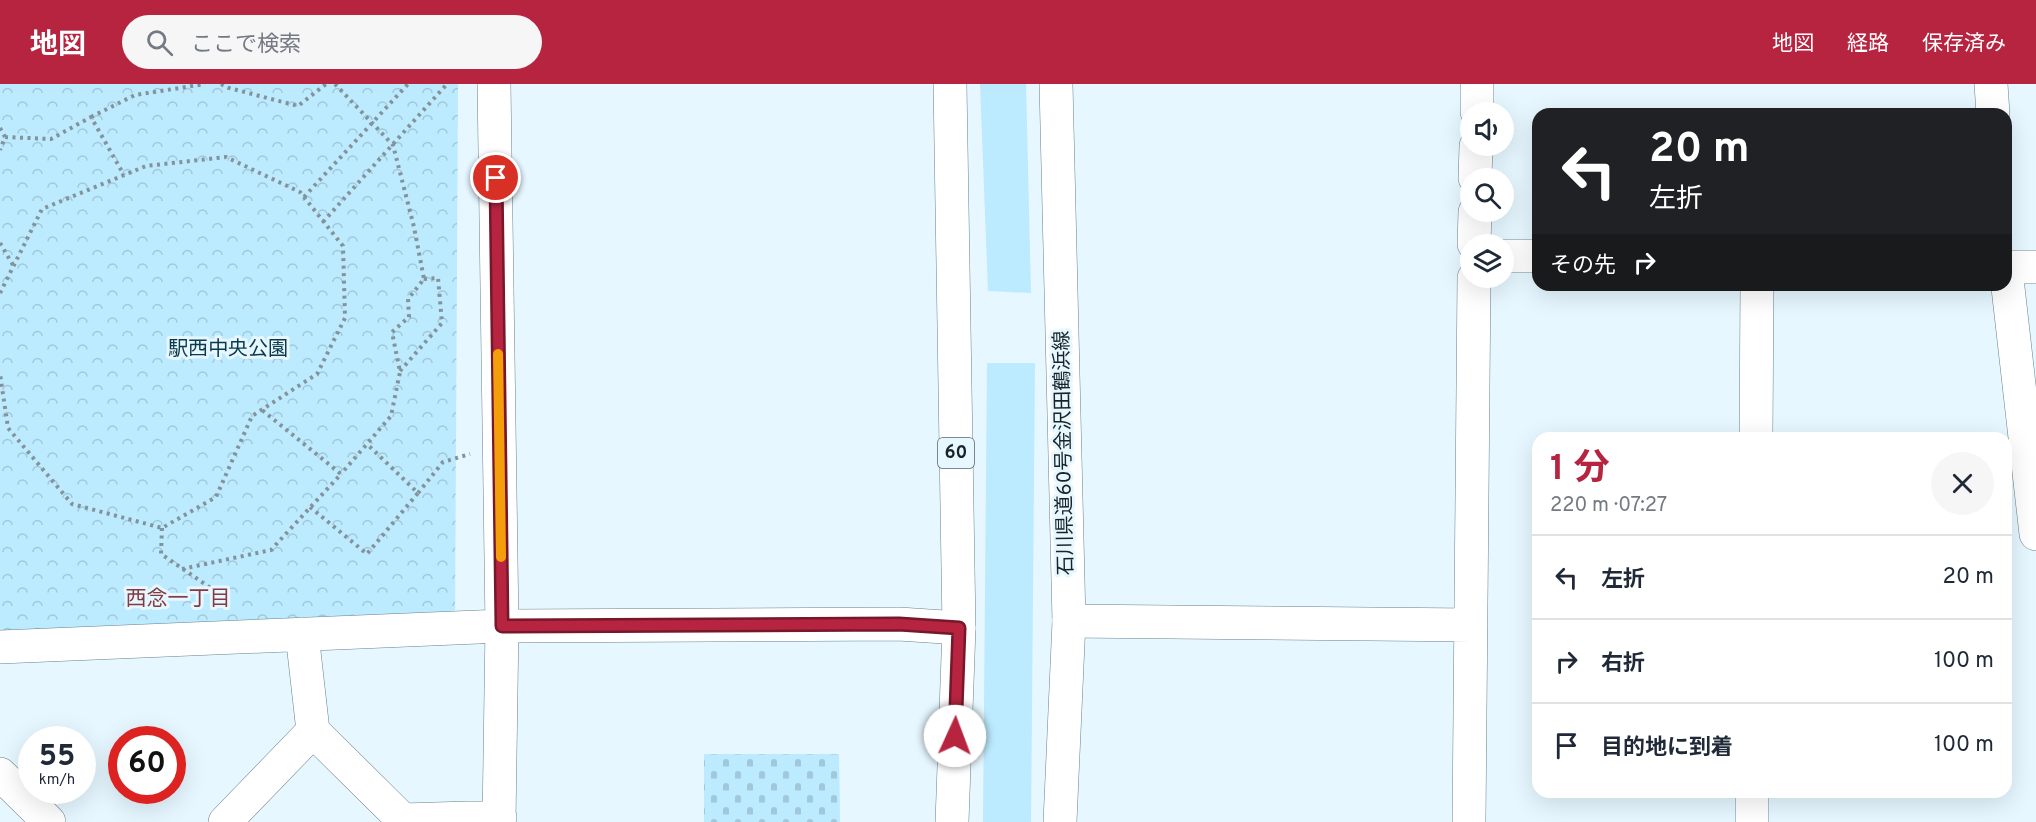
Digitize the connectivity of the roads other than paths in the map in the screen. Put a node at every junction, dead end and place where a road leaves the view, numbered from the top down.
1 (494, 84) edge
2 (950, 84) edge
3 (1056, 84) edge
4 (1477, 84) edge
5 (1991, 84) edge
6 (1477, 102) edge
7 (1993, 108) edge
8 (1514, 256) edge
9 (1532, 256) edge
10 (2036, 267) edge
11 (2012, 269) edge
12 (1474, 288) edge
13 (1757, 291) edge
14 (2008, 291) edge
15 (1756, 432) edge
16 (2036, 534) edge
17 (1069, 621) junction
18 (1470, 625) junction
19 (502, 626) junction
20 (959, 628) junction
21 (302, 634) junction
22 (0, 647) edge
23 (313, 731) junction
24 (0, 774) edge
25 (1752, 798) edge
26 (500, 820) edge
27 (402, 821) edge
28 (49, 822) edge
29 (225, 822) edge
30 (951, 822) edge
31 (1060, 822) edge
32 (1469, 822) edge
33 (1752, 822) edge

1 - 19 street
2 - 20 street, 60
3 - 17 street, 石川県道60号金沢田鶴浜線
4 - 6 street
5 - 7 street
8 - 9 street
10 - 11 street
12 - 18 street
13 - 15 street
14 - 16 street
17 - 18 street
17 - 31 street, 石川県道60号金沢田鶴浜線
18 - 32 street
19 - 20 street
19 - 21 street
19 - 26 street
20 - 30 street, 60
21 - 22 street
21 - 23 street
23 - 27 street
23 - 29 street
24 - 28 street
25 - 33 street
26 - 27 street

